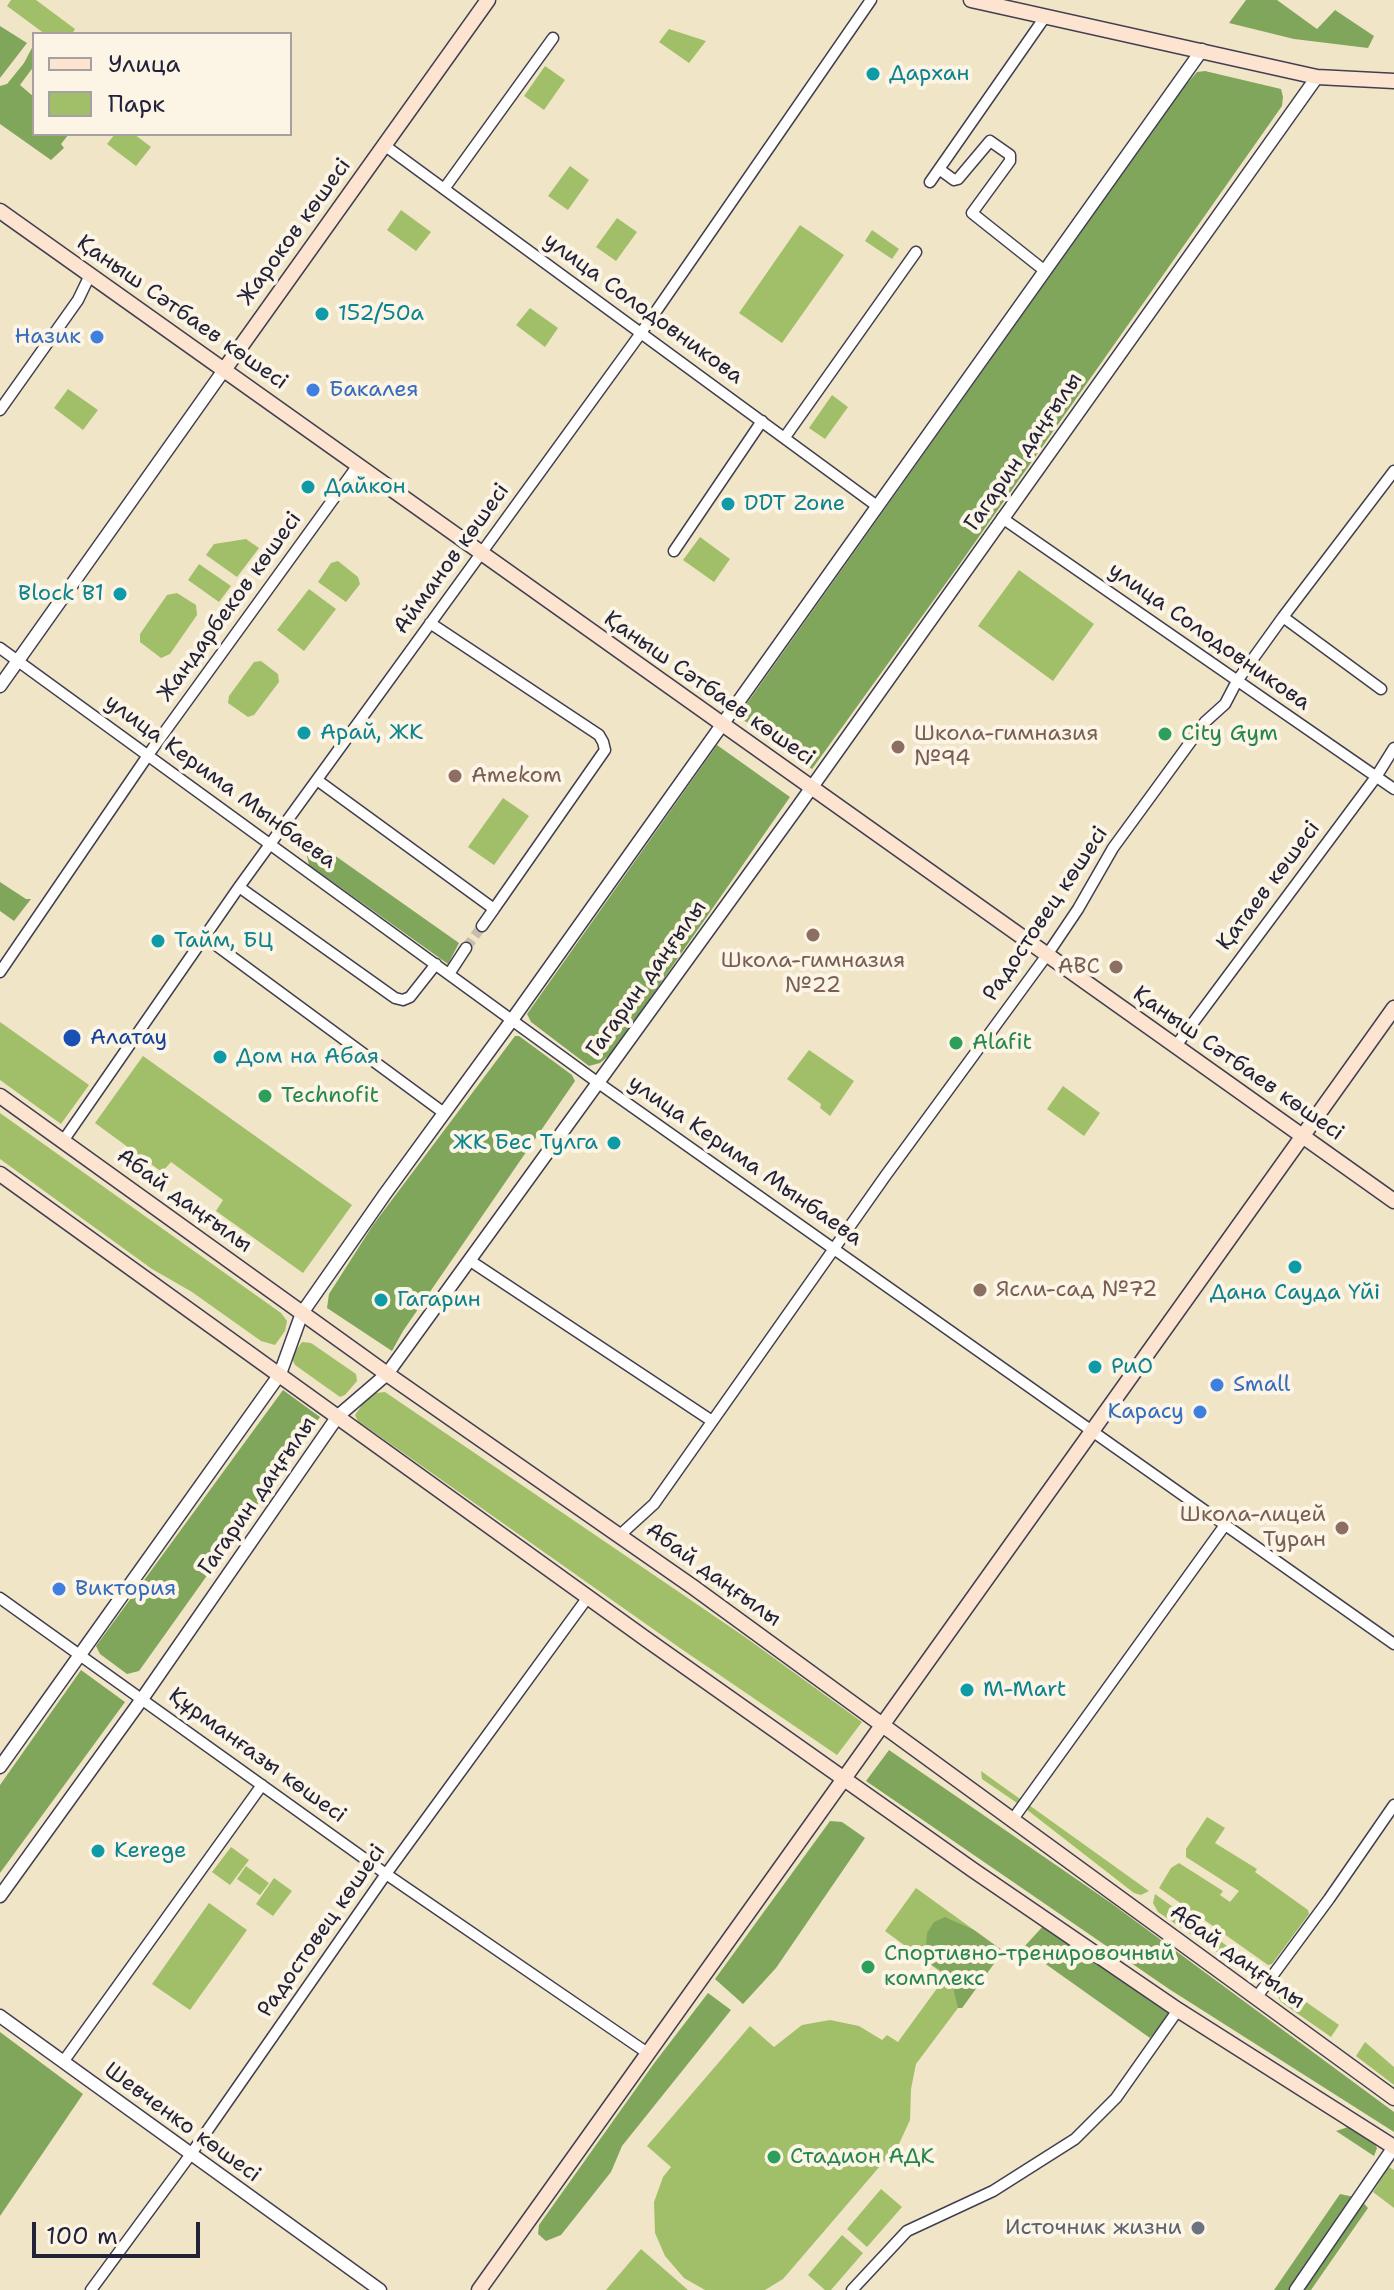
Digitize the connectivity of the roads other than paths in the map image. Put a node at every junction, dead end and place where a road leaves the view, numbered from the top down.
1 (488, 0) edge
2 (871, 0) edge
3 (971, 0) edge
4 (1045, 17) junction
5 (553, 38) dead end
6 (1202, 50) junction
7 (1317, 77) junction
8 (1394, 81) edge
9 (384, 145) junction
10 (939, 169) junction
11 (930, 182) dead end
12 (444, 189) junction
13 (0, 211) edge
14 (916, 252) dead end
15 (1045, 271) junction
16 (90, 275) junction
17 (641, 333) junction
18 (224, 370) junction
19 (0, 410) edge
20 (762, 421) junction
21 (785, 437) junction
22 (358, 465) junction
23 (1394, 471) edge
24 (877, 506) junction
25 (1002, 518) junction
26 (674, 551) dead end
27 (480, 553) junction
28 (1283, 617) junction
29 (430, 623) junction
30 (0, 648) edge
31 (18, 661) junction
32 (1237, 681) junction
33 (0, 686) edge
34 (1381, 689) dead end
35 (721, 725) junction
36 (1394, 748) edge
37 (149, 754) junction
38 (1376, 777) junction
39 (317, 780) junction
40 (810, 788) junction
41 (1394, 789) edge
42 (271, 843) junction
43 (239, 887) junction
44 (494, 909) junction
45 (482, 926) tunnel mouth
46 (205, 937) junction
47 (466, 948) tunnel mouth
48 (1047, 955) junction
49 (436, 964) junction
50 (0, 972) edge
51 (449, 974) junction
52 (1394, 1008) edge
53 (512, 1020) junction
54 (1175, 1047) junction
55 (597, 1082) junction
56 (0, 1096) edge
57 (444, 1113) junction
58 (1302, 1136) junction
59 (63, 1141) junction
60 (0, 1174) edge
61 (1394, 1201) edge
62 (835, 1247) junction
63 (469, 1260) junction
64 (302, 1313) junction
65 (280, 1374) junction
66 (387, 1374) junction
67 (338, 1416) junction
68 (712, 1421) junction
69 (1094, 1431) junction
70 (1225, 1525) junction
71 (620, 1535) junction
72 (588, 1597) junction
73 (0, 1598) edge
74 (1394, 1644) edge
75 (80, 1654) junction
76 (142, 1699) junction
77 (884, 1725) junction
78 (0, 1767) edge
79 (846, 1779) junction
80 (262, 1785) junction
81 (1394, 1805) edge
82 (1013, 1819) junction
83 (386, 1874) junction
84 (0, 1896) edge
85 (1256, 1998) junction
86 (1178, 2010) junction
87 (0, 2016) edge
88 (649, 2054) junction
89 (63, 2062) junction
90 (1394, 2098) edge
91 (1394, 2147) edge
92 (191, 2154) junction
93 (91, 2290) edge
94 (380, 2290) edge
95 (479, 2290) edge
96 (852, 2290) edge
97 (1296, 2290) edge

1 - 9 main road, Жароков көшесі
2 - 17 street, Айманов көшесі
3 - 4 main road
4 - 6 main road
4 - 10 street
5 - 12 street
6 - 7 main road
6 - 15 street
7 - 8 main road
7 - 25 street, Гагарин даңғылы
9 - 12 street, улица Солодовникова
9 - 18 main road, Жароков көшесі
10 - 11 street
10 - 15 street
12 - 17 street, улица Солодовникова
13 - 16 main road, Қаныш Сәтбаев көшесі
14 - 21 street
15 - 24 street
16 - 18 main road, Қаныш Сәтбаев көшесі
16 - 19 street
17 - 20 street, улица Солодовникова
17 - 27 street, Айманов көшесі
18 - 22 main road, Қаныш Сәтбаев көшесі
18 - 31 street, Жароков көшесі
20 - 21 street, улица Солодовникова
20 - 26 street
21 - 24 street, улица Солодовникова
22 - 27 main road, Қаныш Сәтбаев көшесі
22 - 37 street, Жандарбеков көшесі
23 - 28 street, Радостовец көшесі
24 - 35 street
25 - 32 street, улица Солодовникова
25 - 40 street, Гагарин даңғылы
27 - 29 street, Айманов көшесі
27 - 35 main road, Қаныш Сәтбаев көшесі
28 - 32 street, Радостовец көшесі
28 - 34 street
29 - 39 street, Айманов көшесі
29 - 44 street
30 - 31 street, улица Керима Мынбаева
31 - 33 street, Жароков көшесі
31 - 37 street, улица Керима Мынбаева
32 - 38 street, улица Солодовникова
32 - 48 street, Радостовец көшесі
35 - 40 main road, Қаныш Сәтбаев көшесі
35 - 53 street
36 - 38 street, Қатаев көшесі
37 - 42 street, улица Керима Мынбаева
37 - 50 street, Жандарбеков көшесі
38 - 41 street, улица Солодовникова
38 - 54 street, Қатаев көшесі
39 - 42 street, Айманов көшесі
39 - 44 street
40 - 48 main road, Қаныш Сәтбаев көшесі
40 - 55 street, Гагарин даңғылы
42 - 43 street, Айманов көшесі
42 - 49 street, улица Керима Мынбаева
43 - 46 street, Айманов көшесі
43 - 49 street
44 - 45 street
46 - 57 street
46 - 59 street, Айманов көшесі
47 - 51 street
48 - 54 main road, Қаныш Сәтбаев көшесі
48 - 62 street, Радостовец көшесі
49 - 51 street, улица Керима Мынбаева
51 - 53 street, улица Керима Мынбаева
52 - 58 main road
53 - 55 street, улица Керима Мынбаева
53 - 57 street
54 - 58 main road, Қаныш Сәтбаев көшесі
55 - 62 street, улица Керима Мынбаева
55 - 63 street, Гагарин даңғылы
56 - 59 main road, Абай даңғылы
57 - 64 street
58 - 61 main road, Қаныш Сәтбаев көшесі
58 - 69 main road
59 - 64 main road, Абай даңғылы
60 - 65 main road
62 - 68 street, Радостовец көшесі
62 - 69 street, улица Керима Мынбаева
63 - 66 street, Гагарин даңғылы
63 - 68 street
64 - 65 street
64 - 66 main road, Абай даңғылы
65 - 67 main road
65 - 75 street
66 - 67 street, Гагарин даңғылы
66 - 71 main road, Абай даңғылы
67 - 72 main road
67 - 76 street, Гагарин даңғылы
68 - 71 street, Радостовец көшесі
69 - 70 street, улица Керима Мынбаева
69 - 77 main road
70 - 74 street, улица Керима Мынбаева
70 - 82 street
71 - 77 main road, Абай даңғылы
72 - 79 main road
72 - 83 street, Радостовец көшесі
73 - 75 street, Құрманғазы көшесі
75 - 76 street, Құрманғазы көшесі
75 - 78 street
76 - 80 street, Құрманғазы көшесі
76 - 84 street, Гагарин даңғылы
77 - 79 main road
77 - 82 main road, Абай даңғылы
79 - 86 main road
79 - 88 main road
80 - 83 street, Құрманғазы көшесі
80 - 89 street
81 - 85 street
82 - 85 main road, Абай даңғылы
83 - 88 street, Құрманғазы көшесі
83 - 92 street, Радостовец көшесі
85 - 90 main road, Абай даңғылы
86 - 91 main road
86 - 96 street
87 - 89 street, Шевченко көшесі
88 - 95 main road
89 - 92 street, Шевченко көшесі
91 - 97 street
92 - 93 street, Радостовец көшесі
92 - 94 street, Шевченко көшесі

